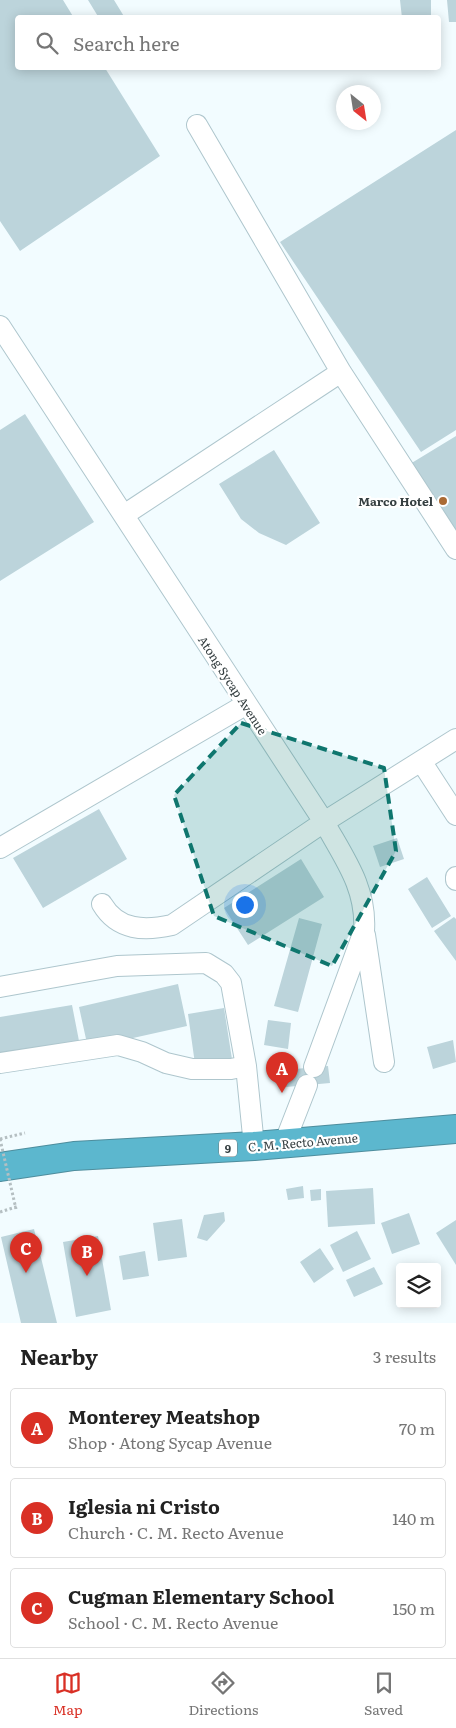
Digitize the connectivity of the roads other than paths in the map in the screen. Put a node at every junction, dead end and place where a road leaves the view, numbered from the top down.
1 (197, 125) dead end
2 (0, 326) edge
3 (340, 372) junction
4 (124, 515) junction
5 (456, 549) edge
6 (245, 705) junction
7 (456, 739) edge
8 (421, 761) junction
9 (456, 816) edge
10 (324, 822) junction
11 (0, 848) edge
12 (102, 904) dead end
13 (364, 931) junction
14 (0, 987) edge
15 (384, 1062) dead end
16 (0, 1063) edge
17 (246, 1066) junction
18 (456, 1129) edge
19 (284, 1144) junction
20 (254, 1146) junction
21 (0, 1167) edge

1 - 3 street
2 - 4 street, Atong Sycap Avenue
3 - 4 street
3 - 5 street
4 - 6 street, Atong Sycap Avenue
6 - 10 street, Atong Sycap Avenue
6 - 11 street
7 - 8 street
8 - 9 street
8 - 10 street
10 - 12 street
10 - 13 street, Atong Sycap Avenue
13 - 15 street
13 - 19 street, Atong Sycap Avenue
14 - 17 street
16 - 17 street
17 - 20 street
18 - 19 highway, C. M. Recto Avenue / 9
19 - 20 highway, C. M. Recto Avenue / 9
20 - 21 highway, C. M. Recto Avenue / 9

